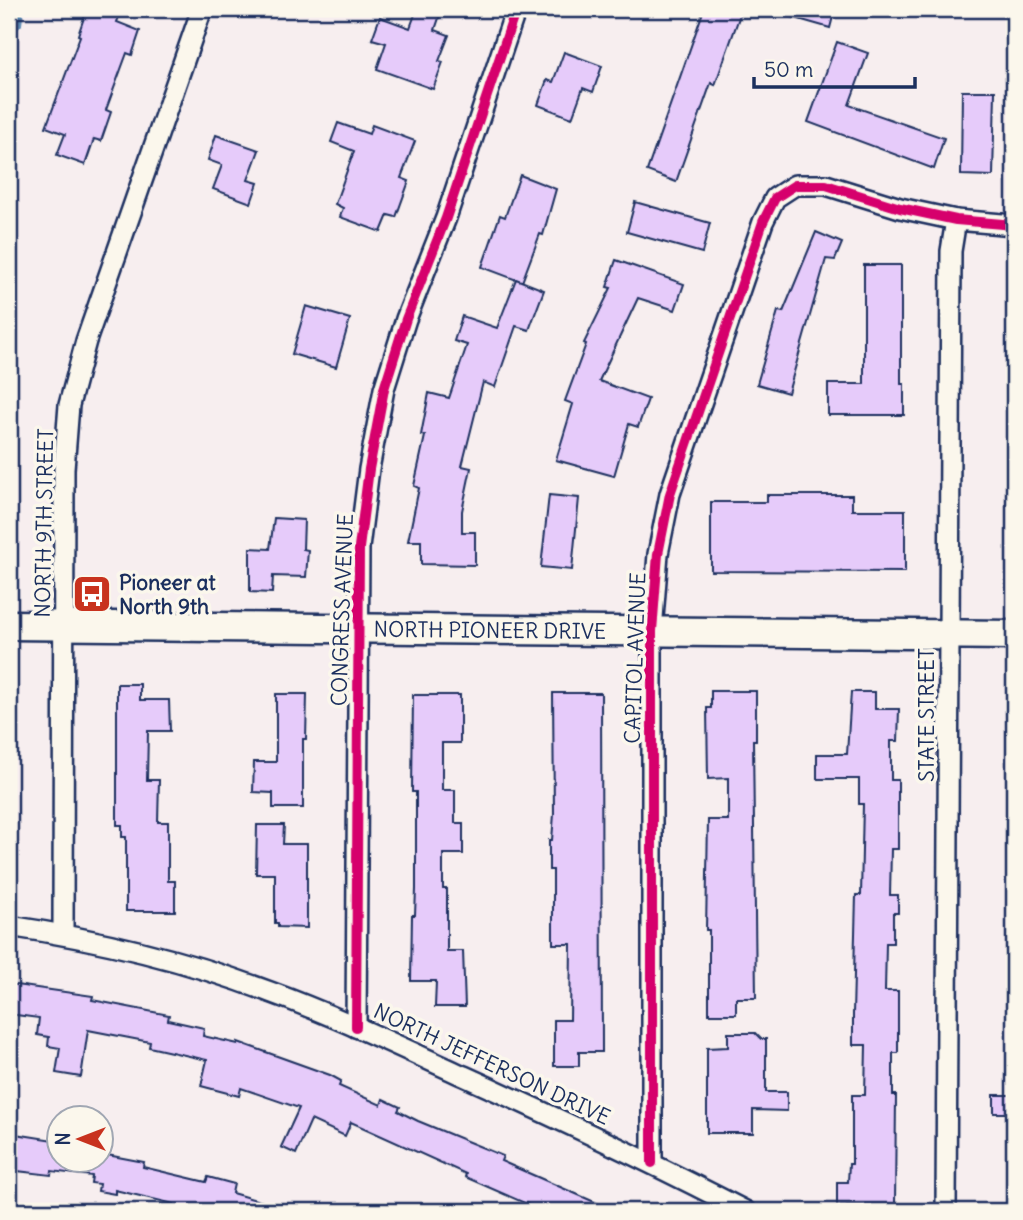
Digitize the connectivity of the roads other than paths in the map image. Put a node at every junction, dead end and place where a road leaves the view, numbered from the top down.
1 (202, 9) edge
2 (516, 9) edge
3 (956, 220) junction
4 (1014, 225) edge
5 (65, 624) junction
6 (9, 625) edge
7 (357, 628) junction
8 (652, 631) junction
9 (949, 634) junction
10 (1014, 635) edge
11 (9, 926) edge
12 (63, 934) junction
13 (356, 1027) junction
14 (652, 1163) junction
15 (745, 1211) edge
16 (946, 1211) edge

1 - 5 street, NORTH 9TH STREET
2 - 7 street, CONGRESS AVENUE
3 - 4 street
3 - 8 street, CAPITOL AVENUE
3 - 9 street, STATE STREET
5 - 6 street, NORTH PIONEER DRIVE
5 - 7 street, NORTH PIONEER DRIVE
5 - 12 street, NORTH 9TH STREET
7 - 8 street, NORTH PIONEER DRIVE
7 - 13 street, CONGRESS AVENUE
8 - 9 street, NORTH PIONEER DRIVE
8 - 14 street, CAPITOL AVENUE
9 - 10 street, NORTH PIONEER DRIVE
9 - 16 street, STATE STREET
11 - 12 street, NORTH JEFFERSON DRIVE
12 - 13 street, NORTH JEFFERSON DRIVE
13 - 14 street, NORTH JEFFERSON DRIVE
14 - 15 street, NORTH JEFFERSON DRIVE

